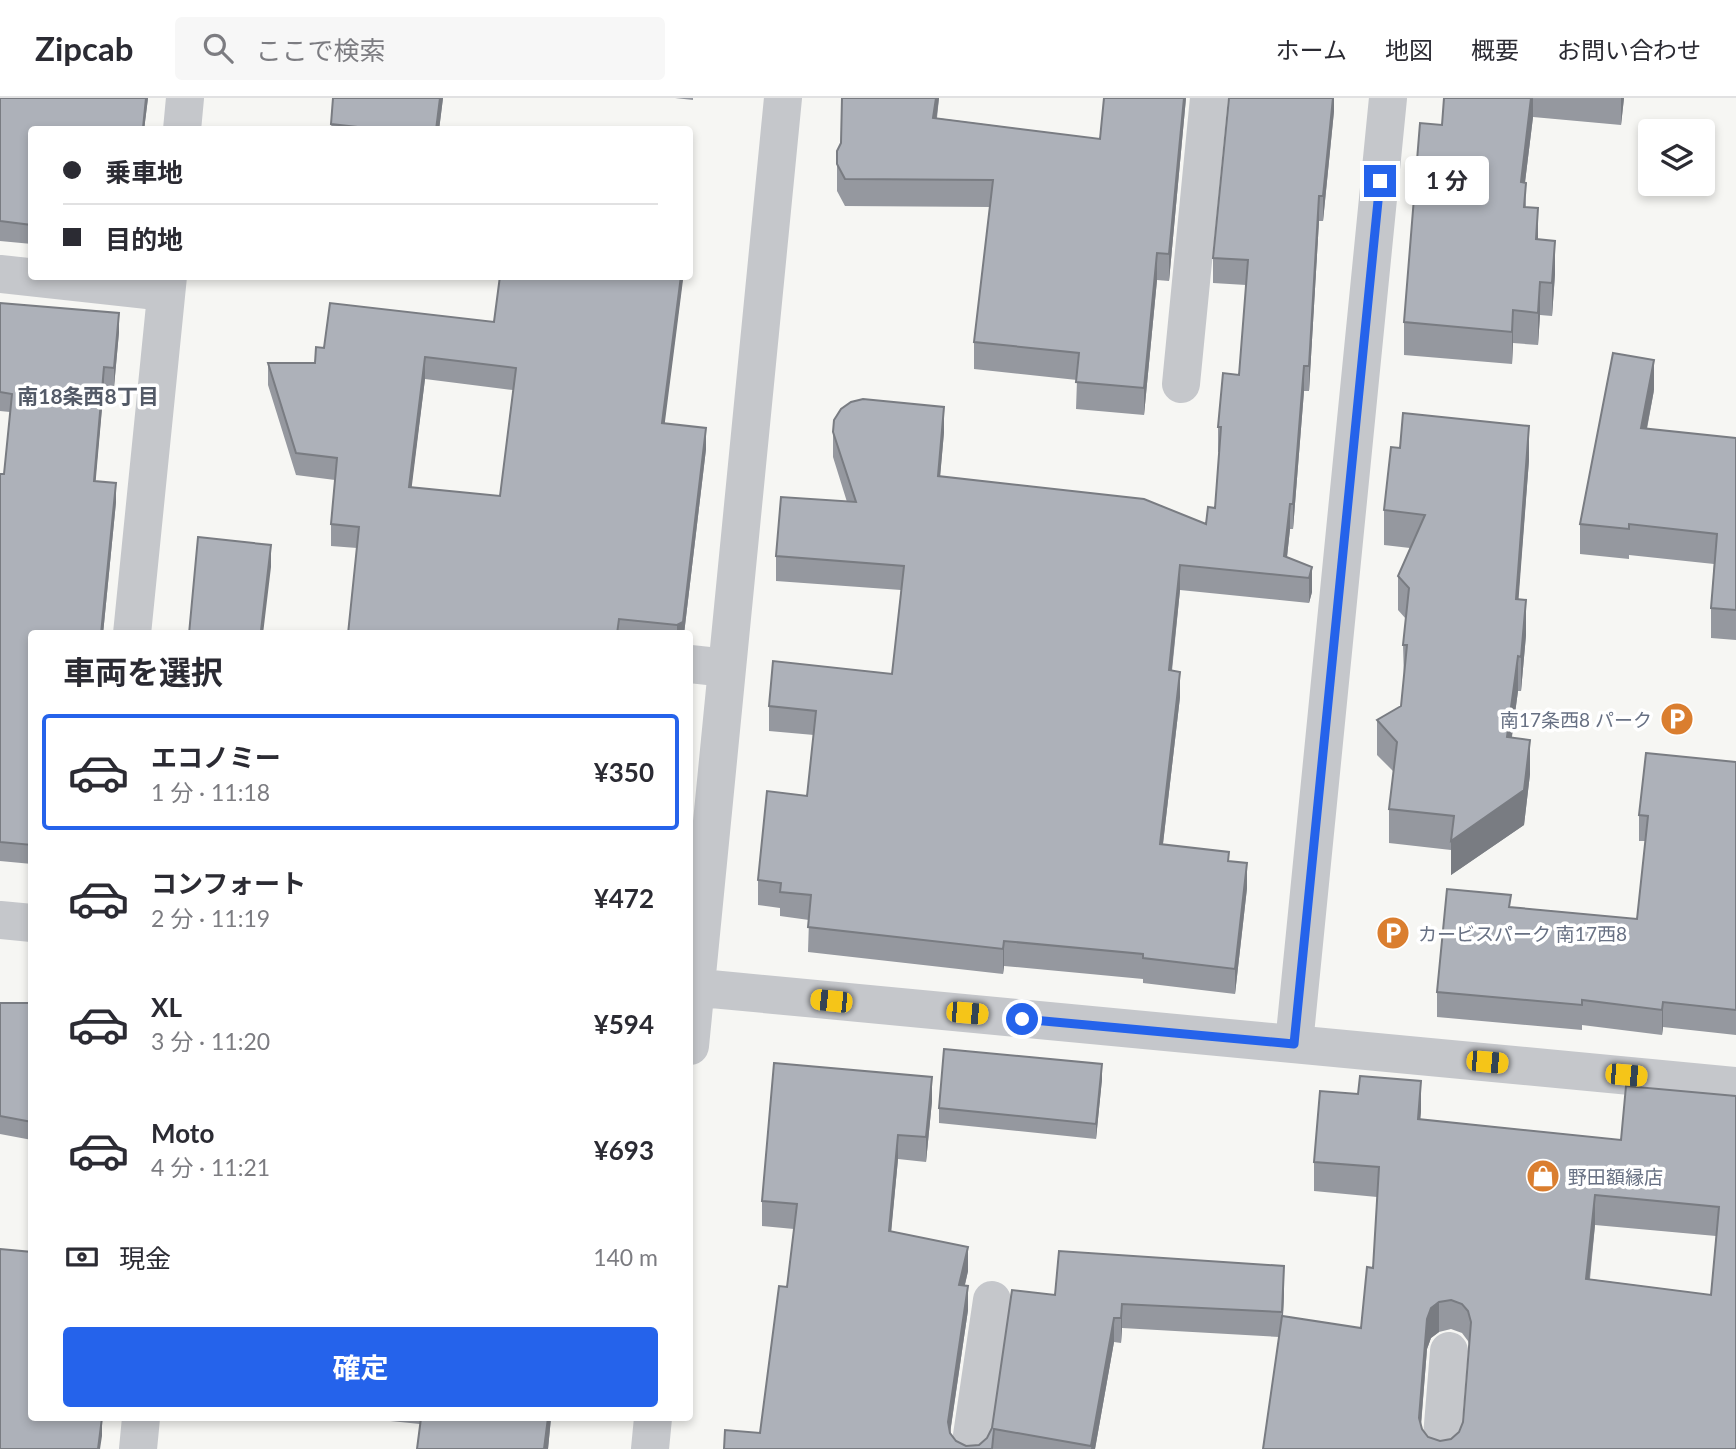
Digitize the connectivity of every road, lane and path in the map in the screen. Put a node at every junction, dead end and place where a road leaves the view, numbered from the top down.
1 (185, 98) edge
2 (783, 98) edge
3 (1209, 98) edge
4 (1388, 98) edge
5 (182, 126) edge
6 (0, 274) edge
7 (28, 276) edge
8 (100, 280) edge
9 (167, 284) edge
10 (1181, 384) dead end
11 (132, 630) edge
12 (708, 666) edge
13 (0, 920) edge
14 (28, 923) edge
15 (693, 968) edge
16 (693, 988) edge
17 (1294, 1044) junction
18 (1736, 1086) edge
19 (992, 1300) dead end
20 (1449, 1351) dead end
21 (141, 1421) edge
22 (653, 1421) edge
23 (138, 1449) edge
24 (650, 1449) edge
25 (970, 1449) edge
26 (1441, 1449) edge

1 - 5 street
2 - 12 street
3 - 10 street
4 - 17 street
6 - 7 street
8 - 9 street
9 - 11 street
12 - 15 street
13 - 14 street
16 - 17 street
17 - 18 street
19 - 25 street
20 - 26 street
21 - 23 street
22 - 24 street

